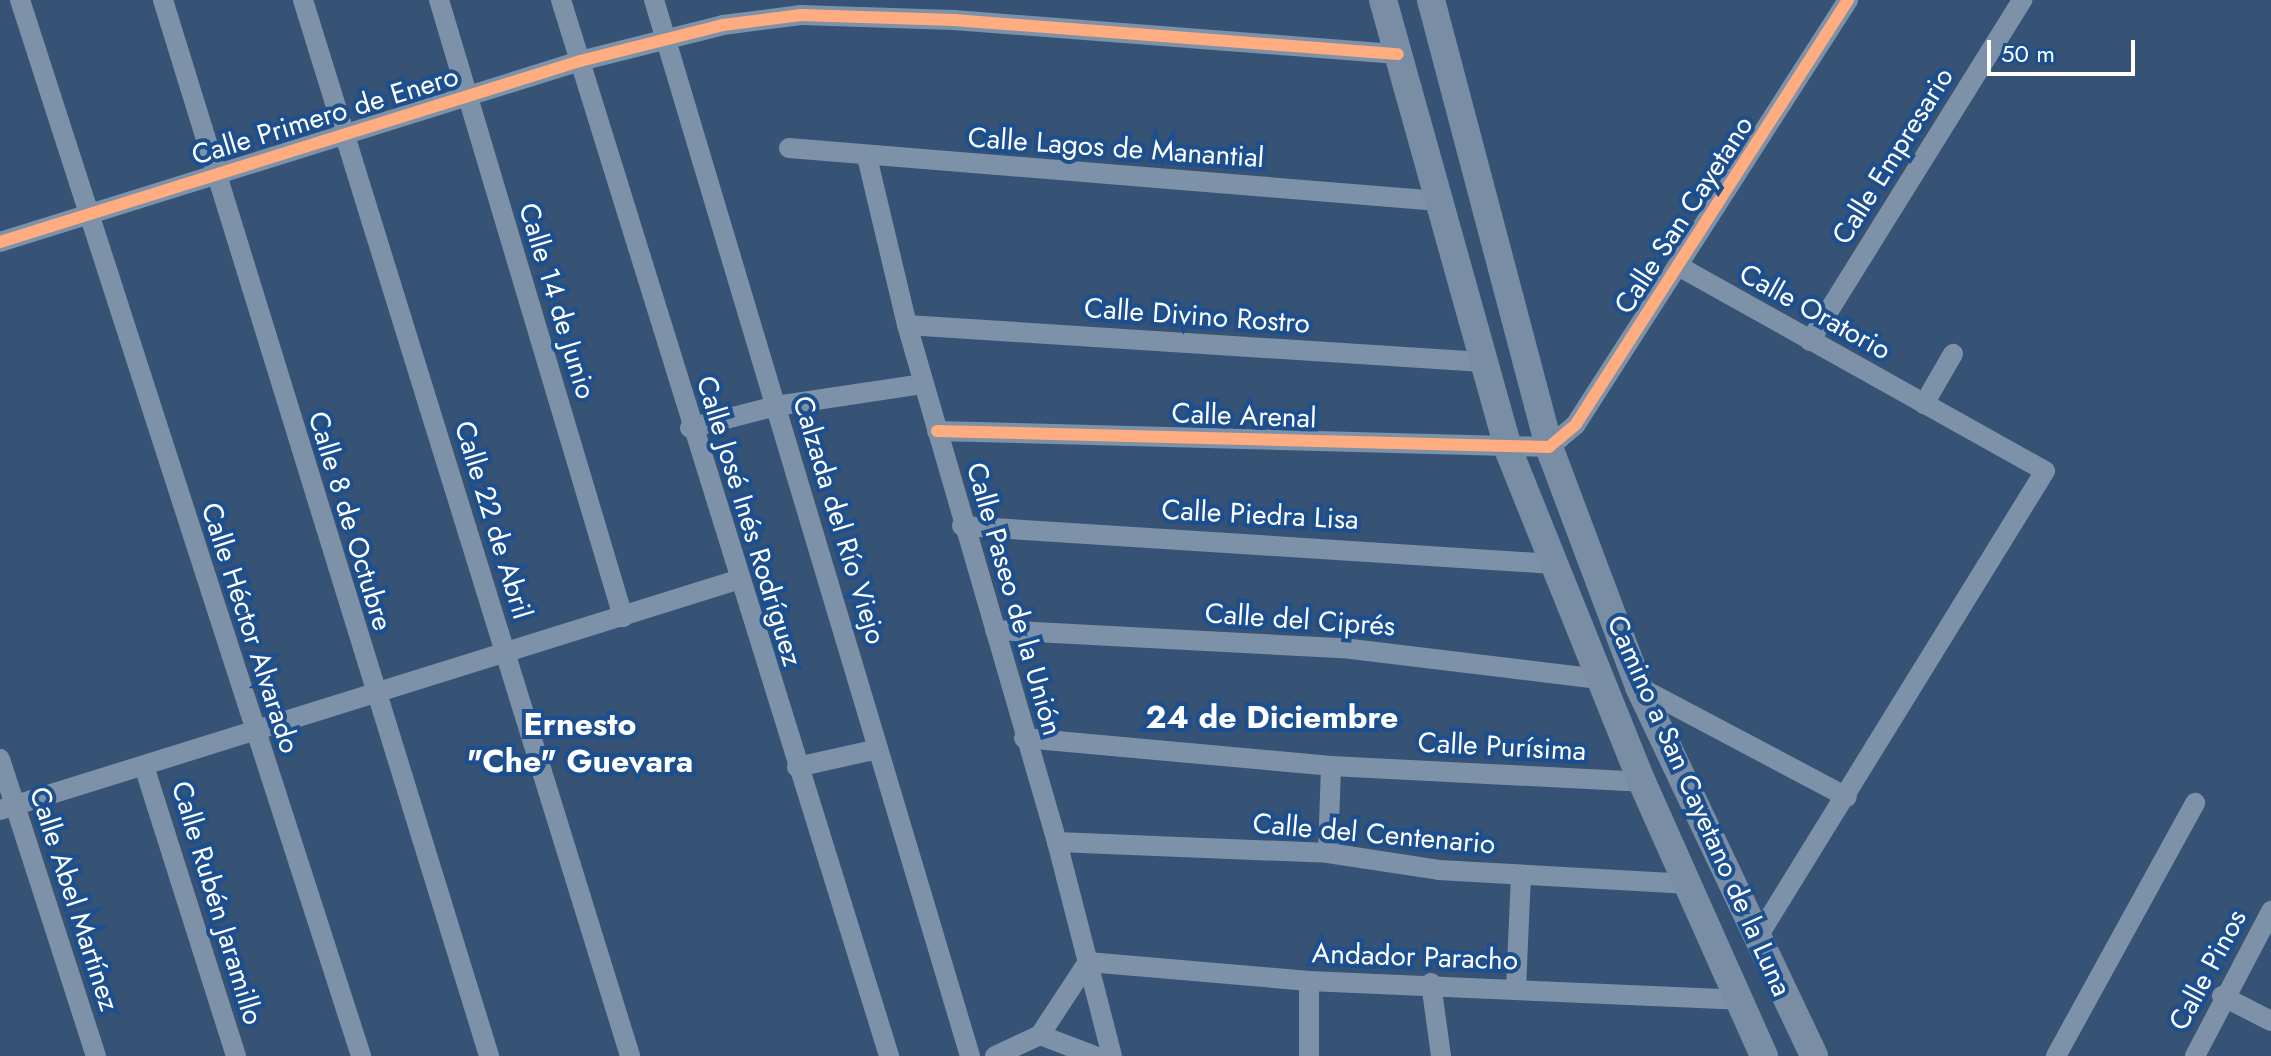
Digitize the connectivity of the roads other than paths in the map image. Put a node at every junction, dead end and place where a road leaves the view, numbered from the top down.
1 (20, 0) edge
2 (163, 0) edge
3 (303, 0) edge
4 (439, 0) edge
5 (561, 0) edge
6 (654, 0) edge
7 (765, 0) edge
8 (1383, 0) edge
9 (1431, 0) edge
10 (1848, 0) edge
11 (2022, 0) edge
12 (751, 21) junction
13 (664, 37) junction
14 (1398, 54) junction
15 (580, 61) junction
16 (467, 97) junction
17 (344, 136) junction
18 (789, 148) dead end
19 (867, 157) junction
20 (213, 175) junction
21 (1439, 201) junction
22 (87, 216) junction
23 (0, 242) edge
24 (1680, 267) junction
25 (907, 325) junction
26 (1810, 341) junction
27 (1953, 354) dead end
28 (1483, 362) junction
29 (923, 384) junction
30 (1924, 404) junction
31 (776, 406) junction
32 (690, 428) junction
33 (937, 431) junction
34 (1549, 447) junction
35 (1508, 449) junction
36 (962, 526) junction
37 (1554, 564) junction
38 (737, 580) junction
39 (623, 617) junction
40 (995, 630) junction
41 (506, 654) junction
42 (1599, 679) junction
43 (1639, 687) junction
44 (374, 695) junction
45 (253, 730) junction
46 (1024, 738) junction
47 (878, 749) junction
48 (0, 759) edge
49 (144, 766) junction
50 (1331, 766) junction
51 (797, 767) junction
52 (1642, 782) junction
53 (1847, 797) junction
54 (2195, 803) dead end
55 (7, 808) edge
56 (1057, 842) junction
57 (1328, 853) junction
58 (1521, 875) junction
59 (1686, 884) junction
60 (2271, 911) edge
61 (1757, 938) junction
62 (1088, 962) junction
63 (1309, 981) junction
64 (1431, 983) junction
65 (1516, 989) junction
66 (2222, 996) junction
67 (1740, 1000) junction
68 (2271, 1021) edge
69 (1040, 1035) junction
70 (96, 1056) edge
71 (236, 1056) edge
72 (361, 1056) edge
73 (489, 1056) edge
74 (630, 1056) edge
75 (889, 1056) edge
76 (970, 1056) edge
77 (995, 1056) edge
78 (1095, 1056) edge
79 (1112, 1056) edge
80 (1309, 1056) edge
81 (1441, 1056) edge
82 (1764, 1056) edge
83 (1814, 1056) edge
84 (2056, 1056) edge
85 (2195, 1056) edge

1 - 22 street, Calle Héctor Alvarado
2 - 20 street, Calle 8 de Octubre
3 - 17 street, Calle 22 de Abril
4 - 16 street, Calle 14 de Junio
5 - 15 street, Calle José Inés Rodríguez
6 - 13 street, Calzada del Río Viejo
7 - 12 street
8 - 14 street, Camino a San Cayetano de la Luna
9 - 34 street, Camino a San Cayetano de la Luna
10 - 24 street, Calle San Cayetano
11 - 26 street, Calle Empresario
12 - 13 street, Calle Primero de Enero
12 - 14 street, Calle Primero de Enero
13 - 15 street, Calle Primero de Enero
13 - 31 street, Calzada del Río Viejo
14 - 21 street, Camino a San Cayetano de la Luna
15 - 16 street, Calle Primero de Enero
15 - 32 street, Calle José Inés Rodríguez
16 - 17 street, Calle Primero de Enero
16 - 39 street, Calle 14 de Junio
17 - 20 street, Calle Primero de Enero
17 - 41 street, Calle 22 de Abril
18 - 19 street, Calle Lagos de Manantial
19 - 21 street, Calle Lagos de Manantial
19 - 25 street, Calle Paseo de la Unión
20 - 22 street, Calle Primero de Enero
20 - 44 street, Calle 8 de Octubre
21 - 28 street, Camino a San Cayetano de la Luna
22 - 23 street, Calle Primero de Enero
22 - 45 street, Calle Héctor Alvarado
24 - 26 street, Calle Oratorio
24 - 34 street, Calle San Cayetano
25 - 28 street, Calle Divino Rostro
25 - 29 street, Calle Paseo de la Unión
26 - 30 street, Calle Oratorio
27 - 30 street
28 - 35 street, Camino a San Cayetano de la Luna
29 - 31 street
29 - 33 street, Calle Paseo de la Unión
30 - 53 street, Calle Oratorio
31 - 32 street
31 - 47 street, Calzada del Río Viejo
32 - 38 street, Calle José Inés Rodríguez
33 - 35 street, Calle Arenal
33 - 36 street, Calle Paseo de la Unión
34 - 35 street, Calle Arenal
34 - 43 street, Camino a San Cayetano de la Luna
35 - 37 street, Camino a San Cayetano de la Luna
36 - 37 street, Calle Piedra Lisa
36 - 40 street, Calle Paseo de la Unión
37 - 42 street, Camino a San Cayetano de la Luna
38 - 39 street
38 - 51 street, Calle José Inés Rodríguez
39 - 41 street
40 - 42 street, Calle del Ciprés
40 - 46 street, Calle Paseo de la Unión
41 - 44 street
41 - 74 street, Calle 22 de Abril
42 - 52 street, Camino a San Cayetano de la Luna
43 - 53 street
43 - 61 street, Camino a San Cayetano de la Luna
44 - 45 street
44 - 73 street, Calle 8 de Octubre
45 - 49 street
45 - 72 street, Calle Héctor Alvarado
46 - 50 street, Calle Purísima
46 - 56 street, Calle Paseo de la Unión
47 - 51 street
47 - 76 street, Calzada del Río Viejo
48 - 55 street, Calle Abel Martínez
49 - 55 street
49 - 71 street, Calle Rubén Jaramillo
50 - 52 street, Calle Purísima
50 - 57 street
51 - 75 street, Calle José Inés Rodríguez
52 - 59 street, Camino a San Cayetano de la Luna
53 - 61 street
54 - 84 street
55 - 70 street, Calle Abel Martínez
56 - 57 street, Calle del Centenario
56 - 62 street, Calle Paseo de la Unión
57 - 58 street, Calle del Centenario
58 - 59 street, Calle del Centenario
58 - 65 street
59 - 67 street, Camino a San Cayetano de la Luna
60 - 66 street, Calle Pinos
61 - 83 street, Camino a San Cayetano de la Luna
62 - 63 street, Andador Paracho
62 - 69 street
62 - 79 street, Calle Paseo de la Unión
63 - 64 street, Andador Paracho
63 - 80 street
64 - 65 street, Andador Paracho
64 - 81 street
65 - 67 street, Andador Paracho
66 - 68 street
66 - 85 street, Calle Pinos
67 - 82 street, Camino a San Cayetano de la Luna
69 - 77 street
69 - 78 street

